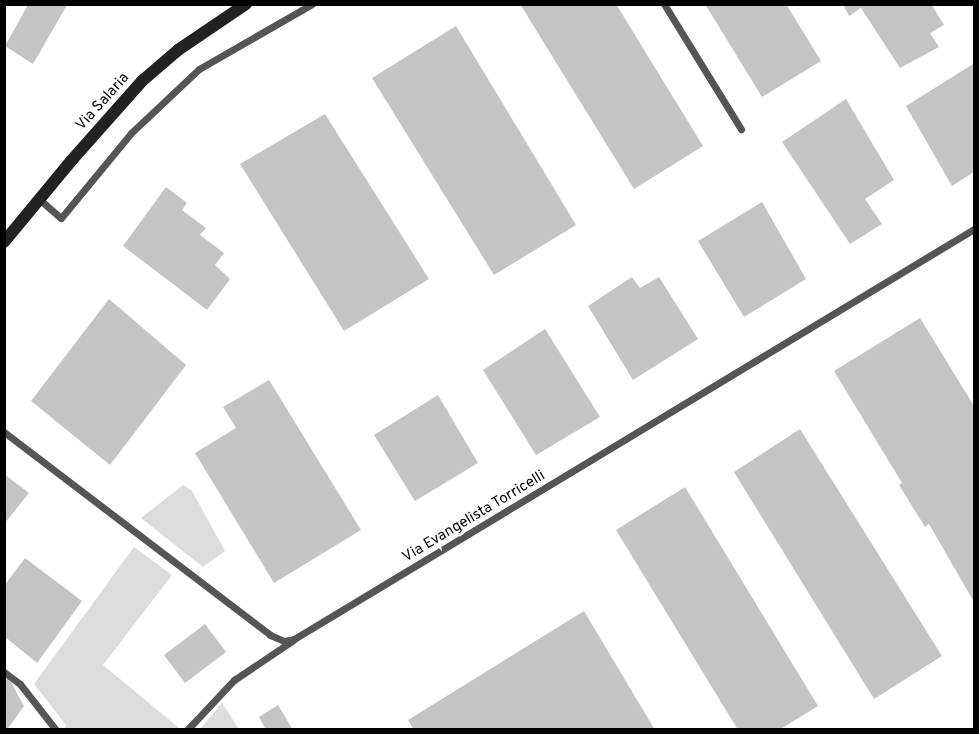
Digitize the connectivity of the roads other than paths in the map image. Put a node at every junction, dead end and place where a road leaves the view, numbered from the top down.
1 (246, 4) edge
2 (312, 4) edge
3 (664, 4) edge
4 (741, 129) dead end
5 (39, 199) junction
6 (975, 229) edge
7 (4, 242) edge
8 (4, 432) edge
9 (294, 639) junction
10 (4, 672) edge
11 (56, 729) edge
12 (187, 729) edge

1 - 5 main road, Via Salaria
2 - 5 lane
3 - 4 lane
5 - 7 main road, Via Salaria
6 - 9 lane, Via Evangelista Torricelli
8 - 9 lane
9 - 12 lane, Via Evangelista Torricelli
10 - 11 lane

